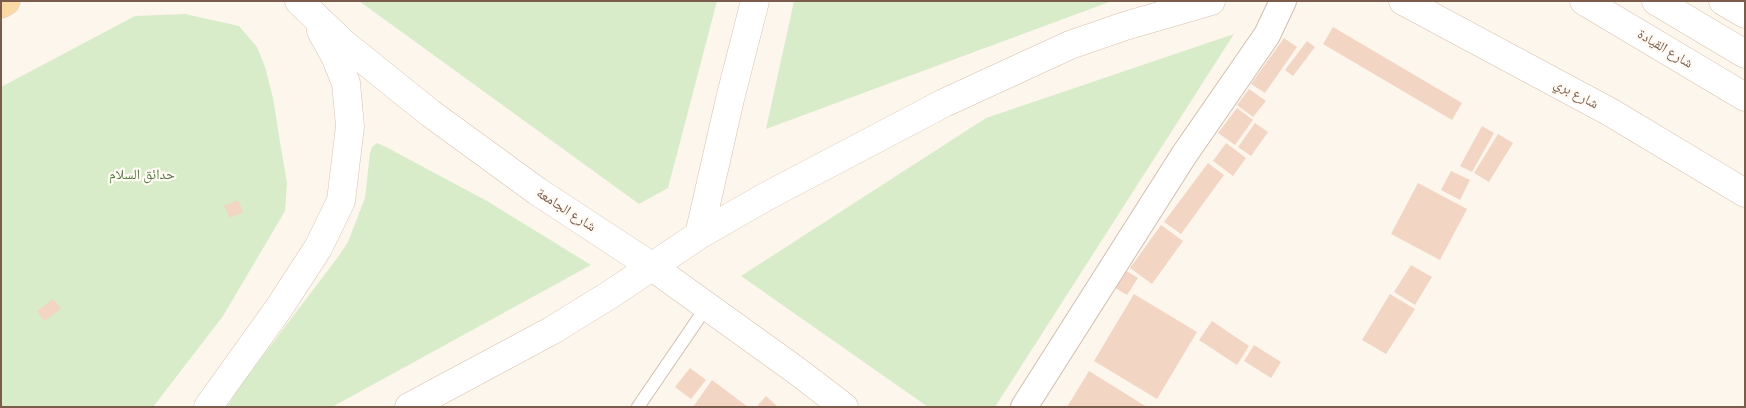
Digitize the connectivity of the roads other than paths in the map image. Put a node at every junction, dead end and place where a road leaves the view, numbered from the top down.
1 (6, 1) edge
2 (755, 1) edge
3 (1211, 1) edge
4 (1283, 1) edge
5 (1403, 1) edge
6 (1584, 1) edge
7 (1656, 1) edge
8 (1724, 1) edge
9 (1, 4) edge
10 (305, 7) edge
11 (1745, 14) edge
12 (1745, 54) edge
13 (1745, 97) edge
14 (1745, 193) edge
15 (699, 235) junction
16 (651, 266) junction
17 (707, 306) junction
18 (208, 407) edge
19 (409, 407) edge
20 (638, 407) edge
21 (844, 407) edge
22 (1024, 407) edge

1 - 9 main road
2 - 15 main road
3 - 15 main road
4 - 22 street
5 - 14 main road, شارع بري
6 - 13 main road, شارع القيادة
7 - 12 main road
8 - 11 main road
10 - 16 main road, شارع الجامعة
10 - 18 main road
15 - 16 main road
16 - 17 main road, شارع الجامعة
16 - 19 main road
17 - 20 lane
17 - 21 main road, شارع الجامعة

